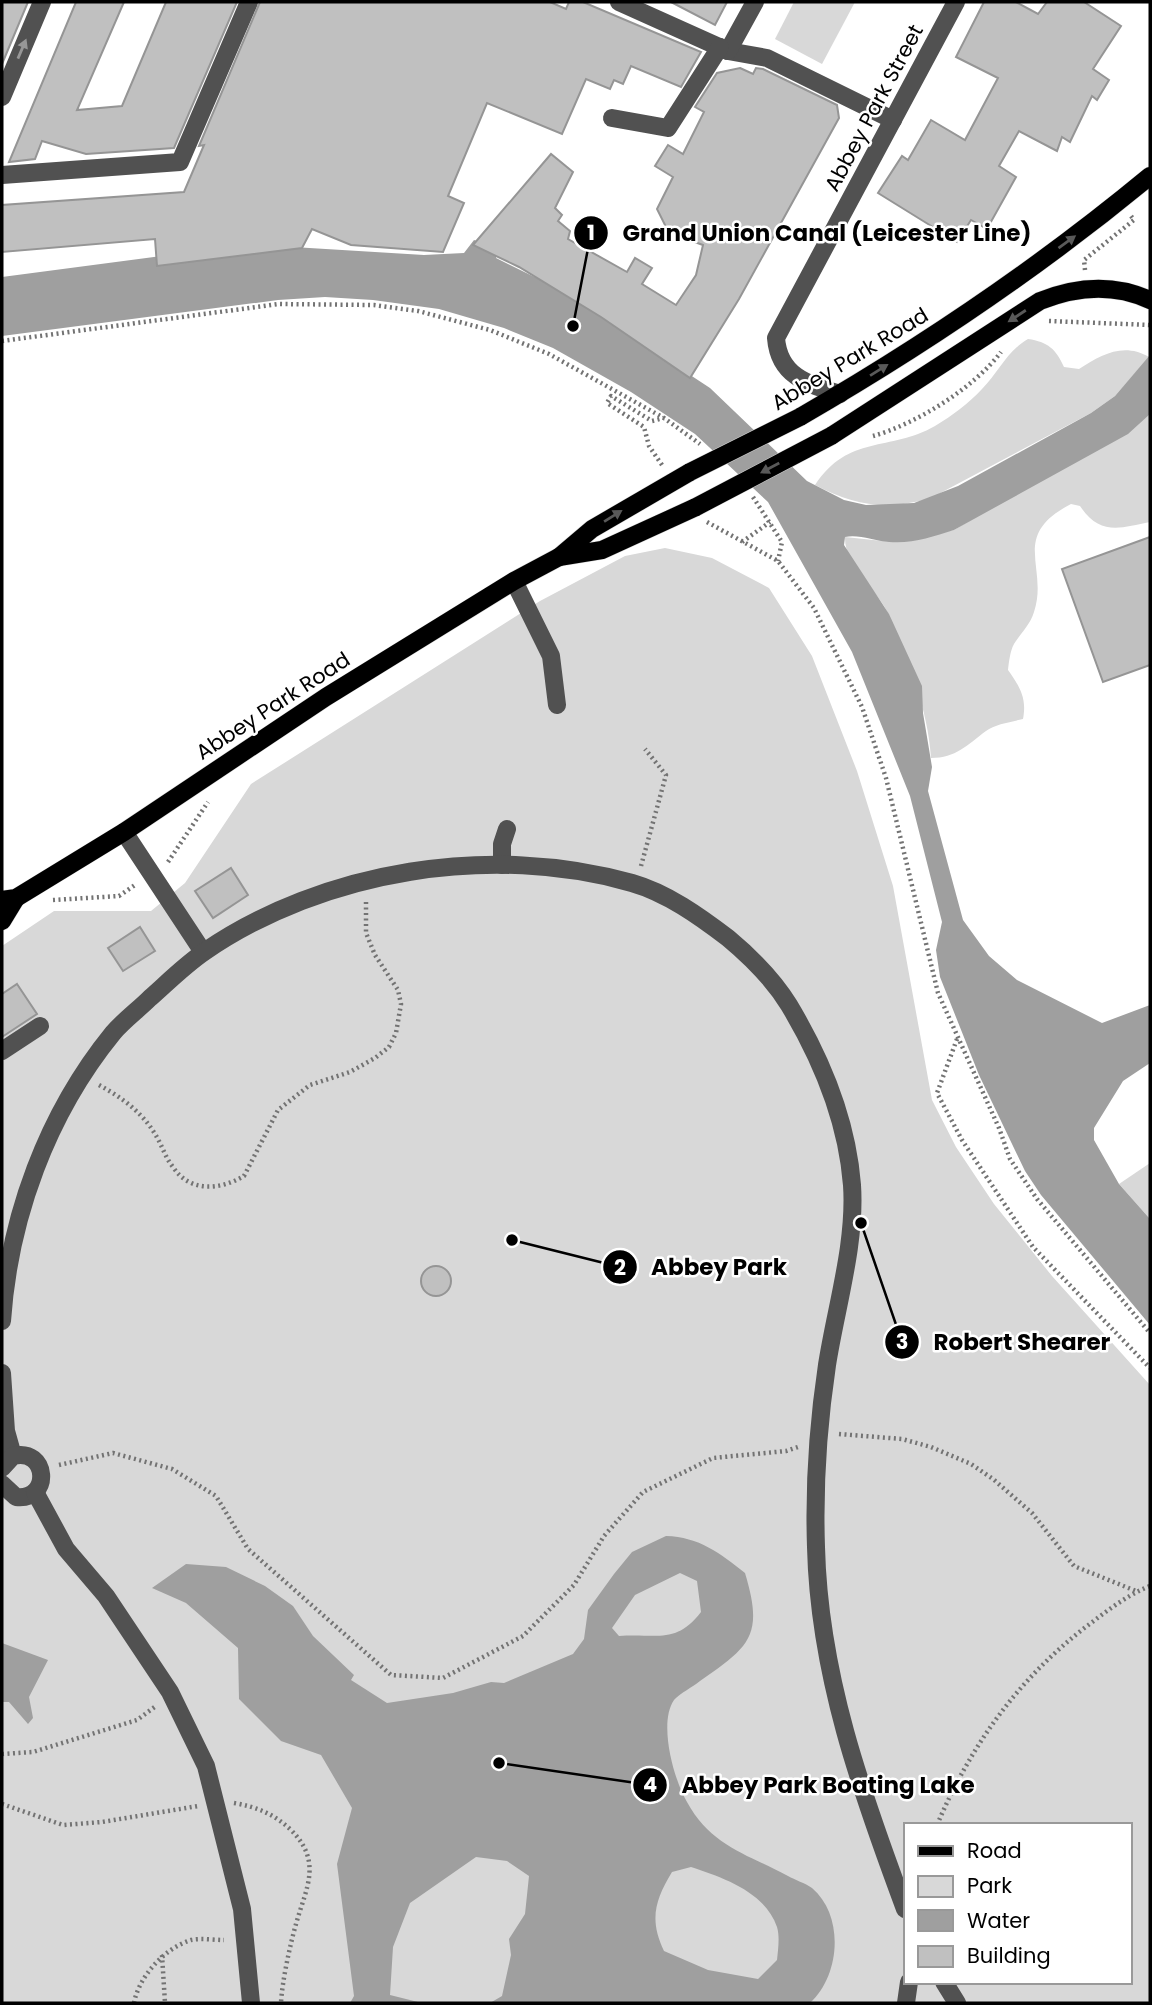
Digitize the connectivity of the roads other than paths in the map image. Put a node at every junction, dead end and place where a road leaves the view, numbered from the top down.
1 (42, 2) edge
2 (249, 2) edge
3 (619, 2) edge
4 (755, 2) edge
5 (957, 2) edge
6 (724, 49) junction
7 (2, 97) edge
8 (612, 118) dead end
9 (893, 120) junction
10 (2, 175) edge
11 (1150, 176) edge
12 (1150, 300) edge
13 (839, 394) junction
14 (559, 557) junction
15 (514, 581) junction
16 (557, 705) dead end
17 (507, 829) dead end
18 (124, 832) junction
19 (502, 865) junction
20 (9, 899) edge
21 (2, 921) edge
22 (204, 952) junction
23 (40, 1026) dead end
24 (2, 1051) edge
25 (3, 1283) edge
26 (2, 1321) edge
27 (2, 1373) edge
28 (8, 1462) edge
29 (2, 1484) edge
30 (35, 1492) junction
31 (904, 1906) edge
32 (909, 1984) edge
33 (945, 1984) edge
34 (251, 2003) edge
35 (906, 2003) edge
36 (957, 2003) edge

7 -> 1 street
2 - 10 street
3 - 6 street
4 - 6 street
5 - 9 street, Abbey Park Street
6 - 8 street
6 - 9 street
9 - 13 street, Abbey Park Street
13 -> 11 main road, Abbey Park Road
12 -> 14 main road, Abbey Park Road, bridge
14 -> 13 main road, Abbey Park Road, bridge
14 - 15 main road, Abbey Park Road
15 - 16 street
15 - 18 main road, Abbey Park Road
17 - 19 street
18 - 20 main road, Abbey Park Road
18 - 22 street
19 - 22 street
19 - 31 street
20 - 21 main road, Abbey Park Road
22 - 25 street
23 - 24 street
25 - 26 street
27 - 28 street
28 - 30 street
29 - 30 street
30 - 34 street
32 - 35 street
33 - 36 street

